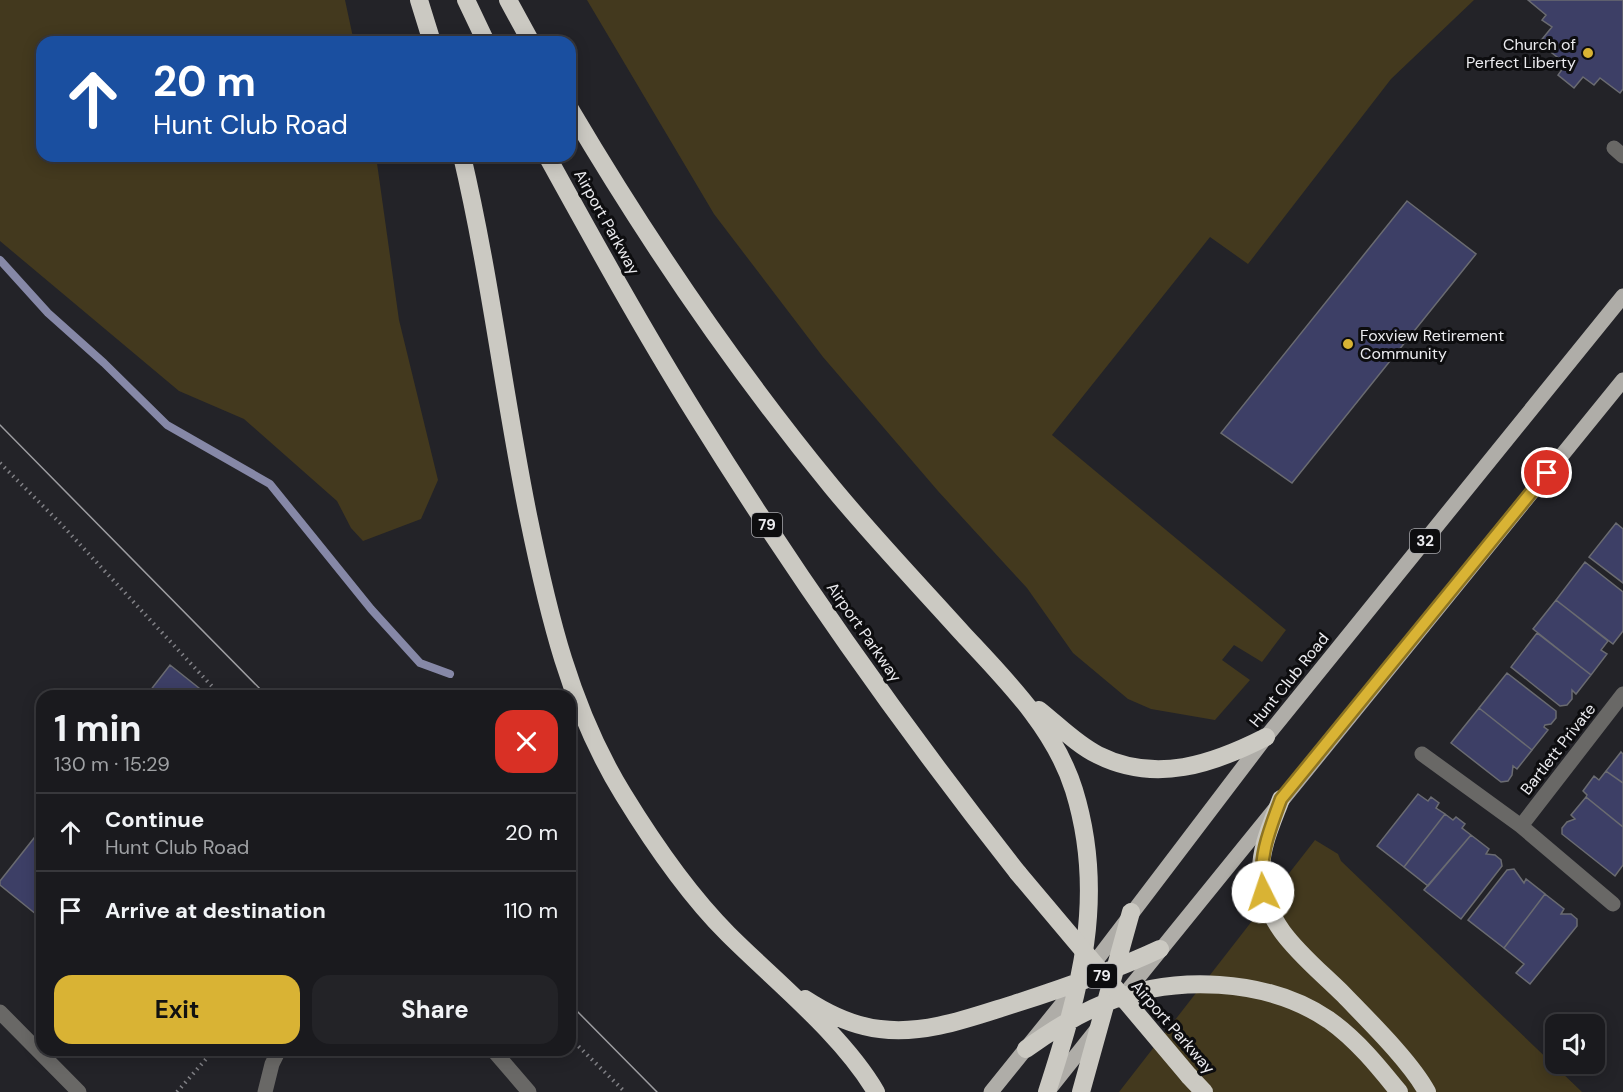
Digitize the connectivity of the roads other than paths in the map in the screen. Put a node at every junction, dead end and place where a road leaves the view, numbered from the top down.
1 (419, 0) edge
2 (466, 0) edge
3 (508, 0) edge
4 (430, 36) edge
5 (483, 36) edge
6 (528, 36) edge
7 (576, 119) edge
8 (463, 162) edge
9 (550, 162) edge
10 (1623, 296) edge
11 (1623, 380) edge
12 (1012, 688) junction
13 (573, 690) edge
14 (1623, 694) edge
15 (576, 699) edge
16 (1266, 737) junction
17 (1422, 754) dead end
18 (1281, 799) junction
19 (1521, 826) junction
20 (1613, 904) dead end
21 (1131, 912) junction
22 (1160, 949) junction
23 (1115, 970) junction
24 (1079, 983) junction
25 (780, 984) junction
26 (1114, 1000) junction
27 (0, 1012) edge
28 (1070, 1019) junction
29 (1098, 1028) junction
30 (36, 1048) edge
31 (1026, 1048) junction
32 (43, 1056) edge
33 (276, 1056) edge
34 (498, 1056) edge
35 (79, 1092) edge
36 (265, 1092) edge
37 (529, 1092) edge
38 (876, 1092) edge
39 (991, 1092) edge
40 (1047, 1092) edge
41 (1081, 1092) edge
42 (1204, 1092) edge
43 (1399, 1092) edge
44 (1427, 1092) edge

1 - 4 highway
2 - 5 highway
3 - 6 highway
7 - 12 highway
8 - 13 highway
9 - 42 highway, Airport Parkway / 79, bridge
10 - 16 main road, Hunt Club Road / 32
11 - 18 main road
12 - 16 highway
12 - 24 highway
14 - 19 street, Bartlett Private
15 - 25 highway
16 - 21 main road, Hunt Club Road / 32
17 - 19 street
18 - 22 main road
18 - 44 highway
19 - 20 street
21 - 23 highway
21 - 24 main road, Hunt Club Road / 32
22 - 23 highway
22 - 26 main road
23 - 24 highway
23 - 26 highway
24 - 25 highway
24 - 28 highway
24 - 31 main road, Hunt Club Road / 32
25 - 38 highway
26 - 28 highway
26 - 29 highway
26 - 43 highway
27 - 30 street
28 - 31 highway
28 - 40 highway
29 - 40 main road
29 - 41 highway
31 - 39 main road, Hunt Club Road / 32
32 - 35 street
33 - 36 street
34 - 37 street

